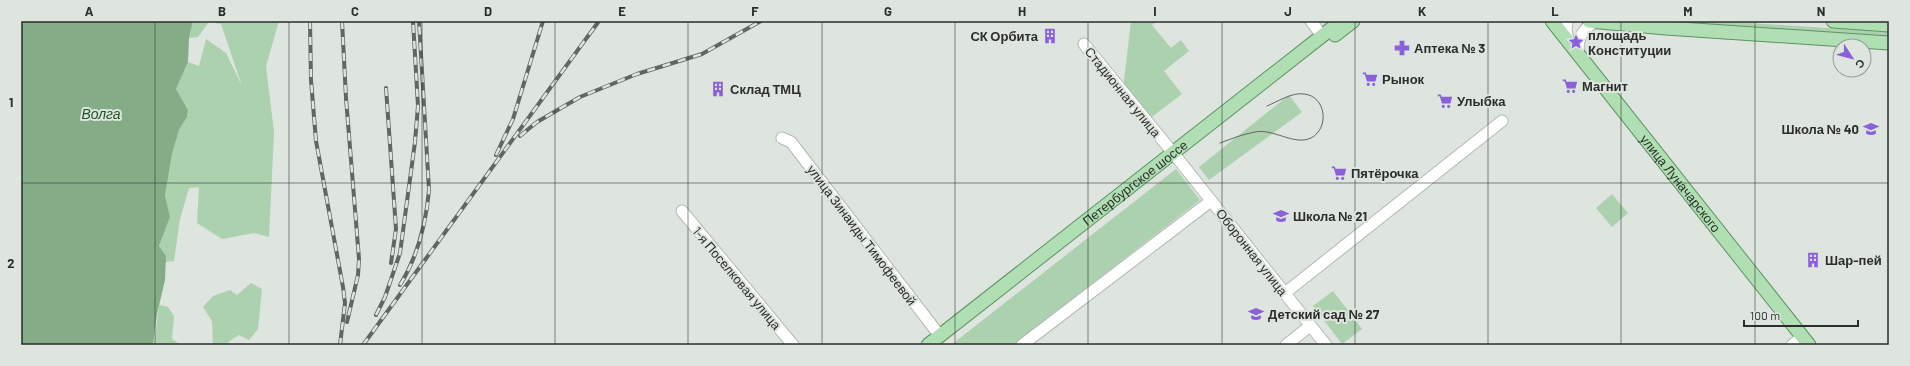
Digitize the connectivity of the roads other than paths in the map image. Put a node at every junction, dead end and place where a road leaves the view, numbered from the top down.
1 (1311, 21) edge
2 (1341, 21) edge
3 (1353, 21) edge
4 (1552, 21) edge
5 (1567, 21) edge
6 (1833, 21) edge
7 (1592, 22) edge
8 (1889, 25) edge
9 (1325, 39) junction
10 (1569, 42) junction
11 (1889, 43) edge
12 (1084, 44) dead end
13 (1580, 56) junction
14 (1502, 121) dead end
15 (782, 138) dead end
16 (1175, 156) junction
17 (1211, 201) junction
18 (682, 211) dead end
19 (1284, 293) junction
20 (1310, 326) junction
21 (942, 341) edge
22 (1806, 341) edge
23 (793, 345) edge
24 (928, 345) edge
25 (1022, 345) edge
26 (1286, 345) edge
27 (1326, 345) edge
28 (1792, 345) edge

1 - 9 street
2 - 9 main road, Петербургское шоссе
3 - 9 main road, Петербургское шоссе
4 - 10 main road, улица Луначарского
5 - 10 street
6 - 8 main road
7 - 11 main road
7 - 13 street
9 - 16 main road, Петербургское шоссе
10 - 13 main road, улица Луначарского
12 - 16 street, Стадионная улица
13 - 22 main road, улица Луначарского
14 - 19 street
15 - 21 street, улица Зинаиды Тимофеевой
16 - 17 street, Оборонная улица
16 - 21 main road, Петербургское шоссе
17 - 19 street, Оборонная улица
17 - 25 street
18 - 23 street, 1-я Поселковая улица
19 - 20 street, Оборонная улица
20 - 26 street
20 - 27 street, Оборонная улица
21 - 24 main road, Петербургское шоссе
22 - 28 street

